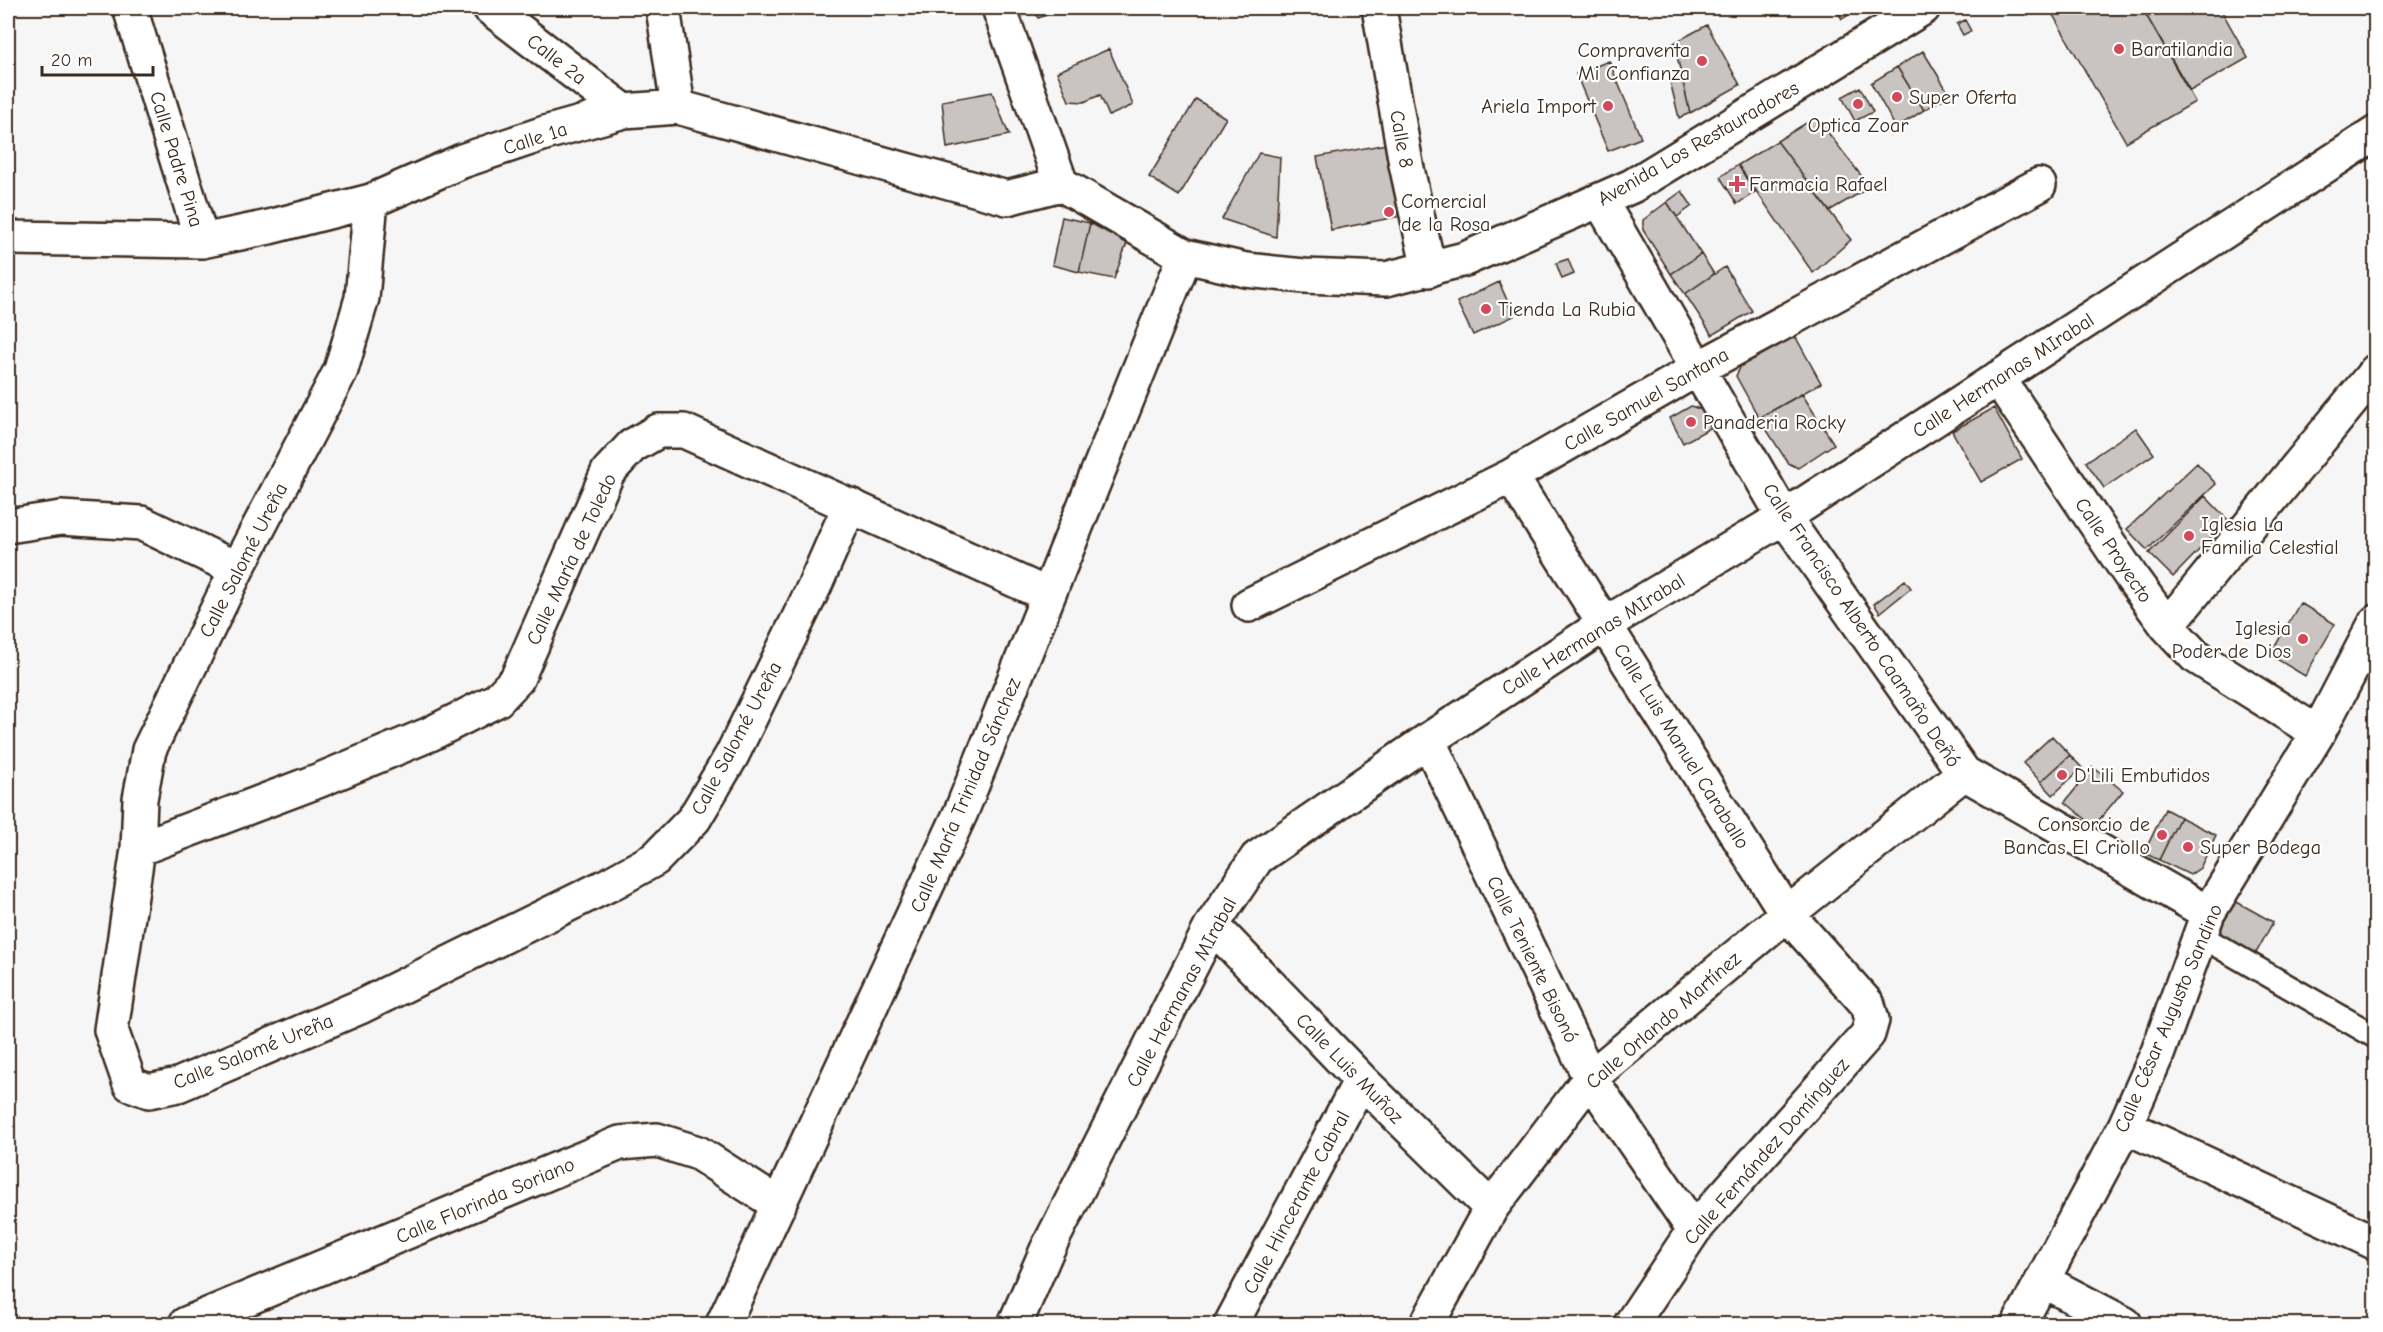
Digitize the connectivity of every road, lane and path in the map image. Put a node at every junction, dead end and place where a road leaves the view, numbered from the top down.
1 (130, 8) edge
2 (489, 8) edge
3 (663, 8) edge
4 (999, 8) edge
5 (1380, 8) edge
6 (1923, 8) edge
7 (678, 107) junction
8 (624, 111) junction
9 (2376, 133) edge
10 (1061, 184) junction
11 (2039, 185) dead end
12 (371, 201) junction
13 (1601, 202) junction
14 (8, 238) edge
15 (202, 241) junction
16 (1185, 256) junction
17 (1429, 270) junction
18 (1699, 368) junction
19 (2376, 371) edge
20 (1998, 378) junction
21 (1511, 476) junction
22 (850, 505) junction
23 (1784, 517) junction
24 (8, 526) edge
25 (237, 569) junction
26 (1048, 595) junction
27 (1249, 605) dead end
28 (2376, 622) edge
29 (1605, 624) junction
30 (2167, 626) junction
31 (2318, 733) junction
32 (1428, 740) junction
33 (1964, 774) junction
34 (138, 849) junction
35 (1787, 914) junction
36 (1212, 924) junction
37 (2204, 924) junction
38 (1868, 1005) joint
39 (2376, 1037) edge
40 (1590, 1078) junction
41 (1361, 1080) junction
42 (2125, 1126) junction
43 (779, 1205) junction
44 (1491, 1208) junction
45 (1694, 1230) junction
46 (2376, 1243) edge
47 (2043, 1281) junction
48 (186, 1324) edge
49 (723, 1324) edge
50 (1015, 1324) edge
51 (1231, 1324) edge
52 (1427, 1324) edge
53 (1631, 1324) edge
54 (2019, 1324) edge
55 (2125, 1324) edge

1 - 15 street, Calle Padre Pina
2 - 8 street, Calle 2a
3 - 7 street
4 - 10 street
5 - 17 street, Calle 8
6 - 13 street, Avenida Los Restauradores
7 - 8 street, Calle 1a
7 - 10 street, Calle 1a
8 - 12 street, Calle 1a
9 - 20 street, Calle Hermanas MIrabal
10 - 16 street, Avenida Los Restauradores
11 - 18 street, Calle Samuel Santana
12 - 15 street, Calle 1a
12 - 25 street, Calle Salomé Ureña
13 - 17 street, Avenida Los Restauradores
13 - 18 street, Calle Francisco Alberto Caamaño Deñó
14 - 15 street, Calle 1a
16 - 17 street, Avenida Los Restauradores
16 - 26 street, Calle María Trinidad Sánchez
18 - 21 street, Calle Samuel Santana
18 - 23 street, Calle Francisco Alberto Caamaño Deñó
19 - 30 street
20 - 23 street, Calle Hermanas MIrabal
20 - 30 street, Calle Proyecto
21 - 27 street, Calle Samuel Santana
21 - 29 street, Calle Luis Manuel Caraballo
22 - 26 street, Calle María de Toledo
22 - 34 street, Calle María de Toledo
22 - 34 street, Calle Salomé Ureña
23 - 29 street, Calle Hermanas MIrabal
23 - 33 street, Calle Francisco Alberto Caamaño Deñó
24 - 25 street
25 - 34 street, Calle Salomé Ureña
26 - 43 street, Calle María Trinidad Sánchez
28 - 31 street, Calle César Augusto Sandino
29 - 32 street, Calle Hermanas MIrabal
29 - 35 street, Calle Luis Manuel Caraballo
30 - 31 street, Calle Proyecto
31 - 37 street, Calle César Augusto Sandino
32 - 36 street, Calle Hermanas MIrabal
32 - 40 street, Calle Teniente Bisonó
33 - 35 street, Calle Orlando Martínez
33 - 37 street, Calle Francisco Alberto Caamaño Deñó
35 - 38 street, Calle Luis Manuel Caraballo
35 - 40 street, Calle Orlando Martínez
36 - 41 street, Calle Luis Muñoz
36 - 50 street, Calle Hermanas MIrabal
37 - 39 lane, Calle Francisco Alberto Caamaño Deñó
37 - 42 street, Calle César Augusto Sandino
38 - 45 street, Calle Fernández Domínguez
40 - 44 street, Calle Orlando Martínez
40 - 45 street, Calle Teniente Bisonó
41 - 44 street, Calle Luis Muñoz
41 - 51 street, Calle Hincerante Cabral
42 - 46 street
42 - 47 street, Calle César Augusto Sandino
43 - 48 street, Calle Florinda Soriano
43 - 49 street, Calle María Trinidad Sánchez
44 - 52 street, Calle Orlando Martínez
45 - 53 street, Calle Fernández Domínguez
47 - 54 street, Calle César Augusto Sandino
47 - 55 street

